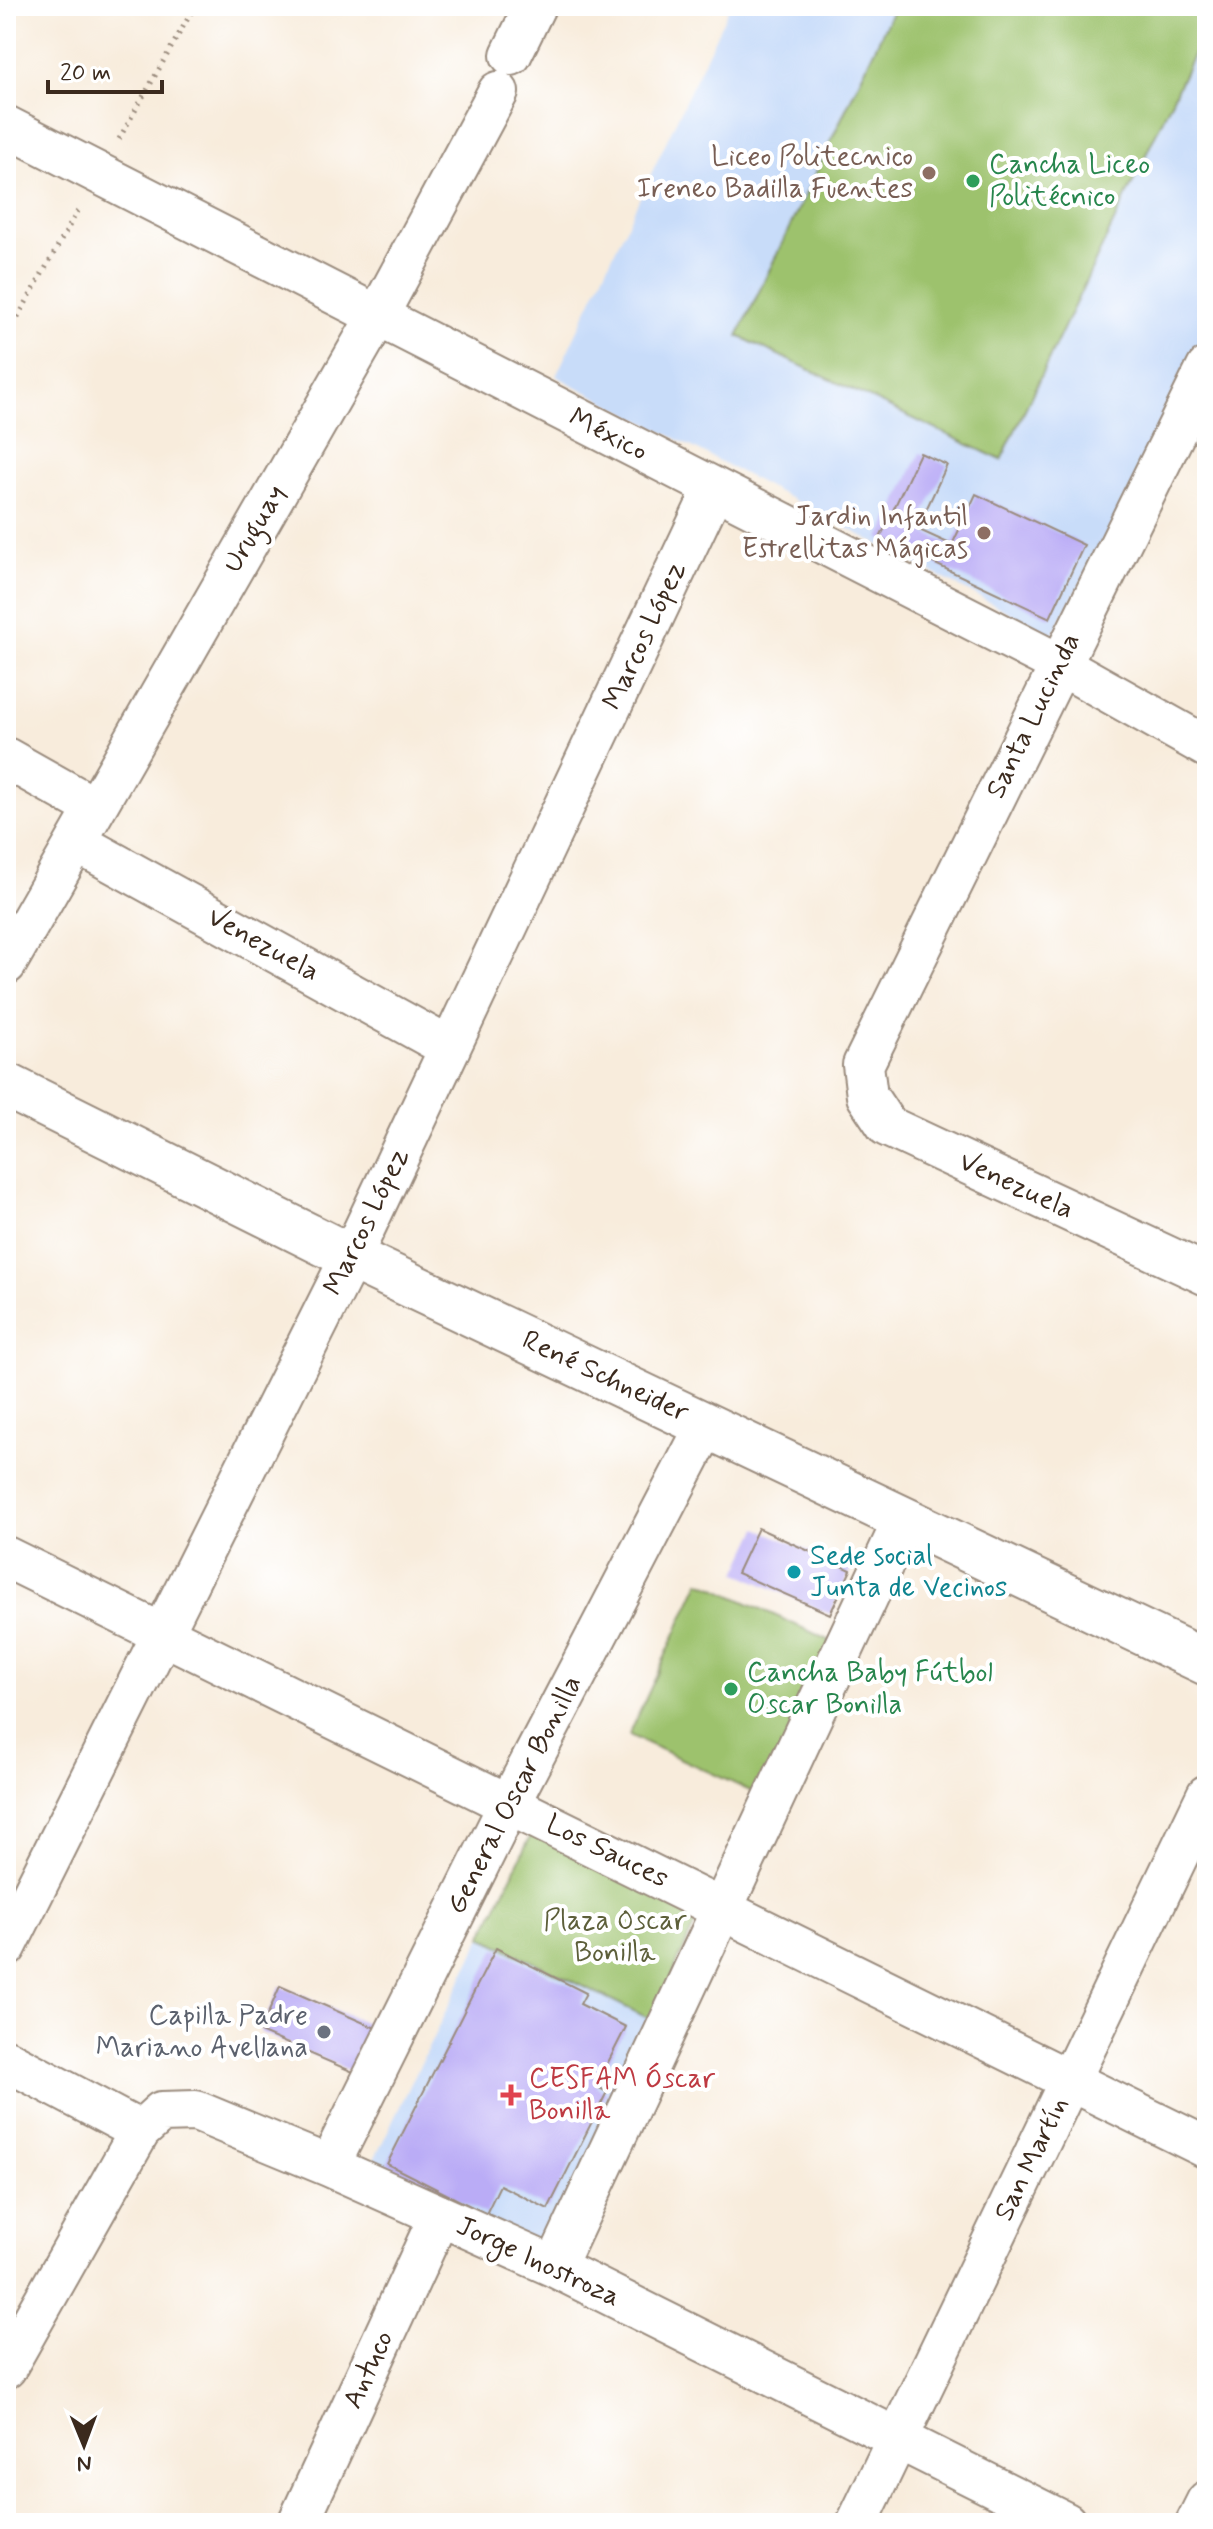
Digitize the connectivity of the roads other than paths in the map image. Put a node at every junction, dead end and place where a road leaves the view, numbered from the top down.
1 (535, 6) edge
2 (6, 126) edge
3 (377, 317) junction
4 (1207, 368) edge
5 (714, 489) junction
6 (1059, 664) junction
7 (1207, 747) edge
8 (6, 758) edge
9 (85, 825) junction
10 (6, 964) edge
11 (450, 1048) junction
12 (863, 1065) joint
13 (6, 1085) edge
14 (351, 1257) junction
15 (1207, 1275) edge
16 (706, 1426) junction
17 (904, 1519) junction
18 (6, 1557) edge
19 (164, 1635) junction
20 (1207, 1663) edge
21 (1207, 1795) edge
22 (509, 1804) junction
23 (723, 1910) junction
24 (6, 1947) edge
25 (6, 2060) edge
26 (1070, 2081) junction
27 (140, 2131) junction
28 (1207, 2148) edge
29 (329, 2166) junction
30 (439, 2217) junction
31 (555, 2267) junction
32 (6, 2368) edge
33 (898, 2437) junction
34 (1207, 2501) edge
35 (298, 2523) edge
36 (857, 2523) edge
37 (1066, 2523) edge
38 (1196, 2523) edge

1 - 3 street, Uruguay
2 - 3 street, México
3 - 5 street, México
3 - 9 street, Uruguay
4 - 6 street, Santa Lucinda
5 - 6 street, México
5 - 11 street, Marcos López
6 - 7 street, México
6 - 12 street, Santa Lucinda
8 - 9 street, Venezuela
9 - 10 street, Uruguay
9 - 11 street, Venezuela
11 - 14 street, Marcos López
12 - 15 street, Venezuela
13 - 14 street, René Schneider
14 - 16 street, René Schneider
14 - 19 street, Marcos López
16 - 17 street, René Schneider
16 - 22 street, General Oscar Bonilla
17 - 20 street, René Schneider
17 - 23 street
18 - 19 street, Los Sauces
19 - 22 street, Los Sauces
19 - 24 street, Marcos López
21 - 26 street, San Martín
22 - 23 street, Los Sauces
22 - 29 street, General Oscar Bonilla
23 - 26 street, Los Sauces
23 - 31 street
25 - 27 street
26 - 28 street, Los Sauces
26 - 33 street, San Martín
27 - 29 street, Jorge Inostroza
27 - 32 street
29 - 30 street, Jorge Inostroza
30 - 31 street, Jorge Inostroza
30 - 35 street, Antuco
31 - 33 street, Jorge Inostroza
33 - 36 street, San Martín
33 - 37 street, Jorge Inostroza
34 - 38 street

